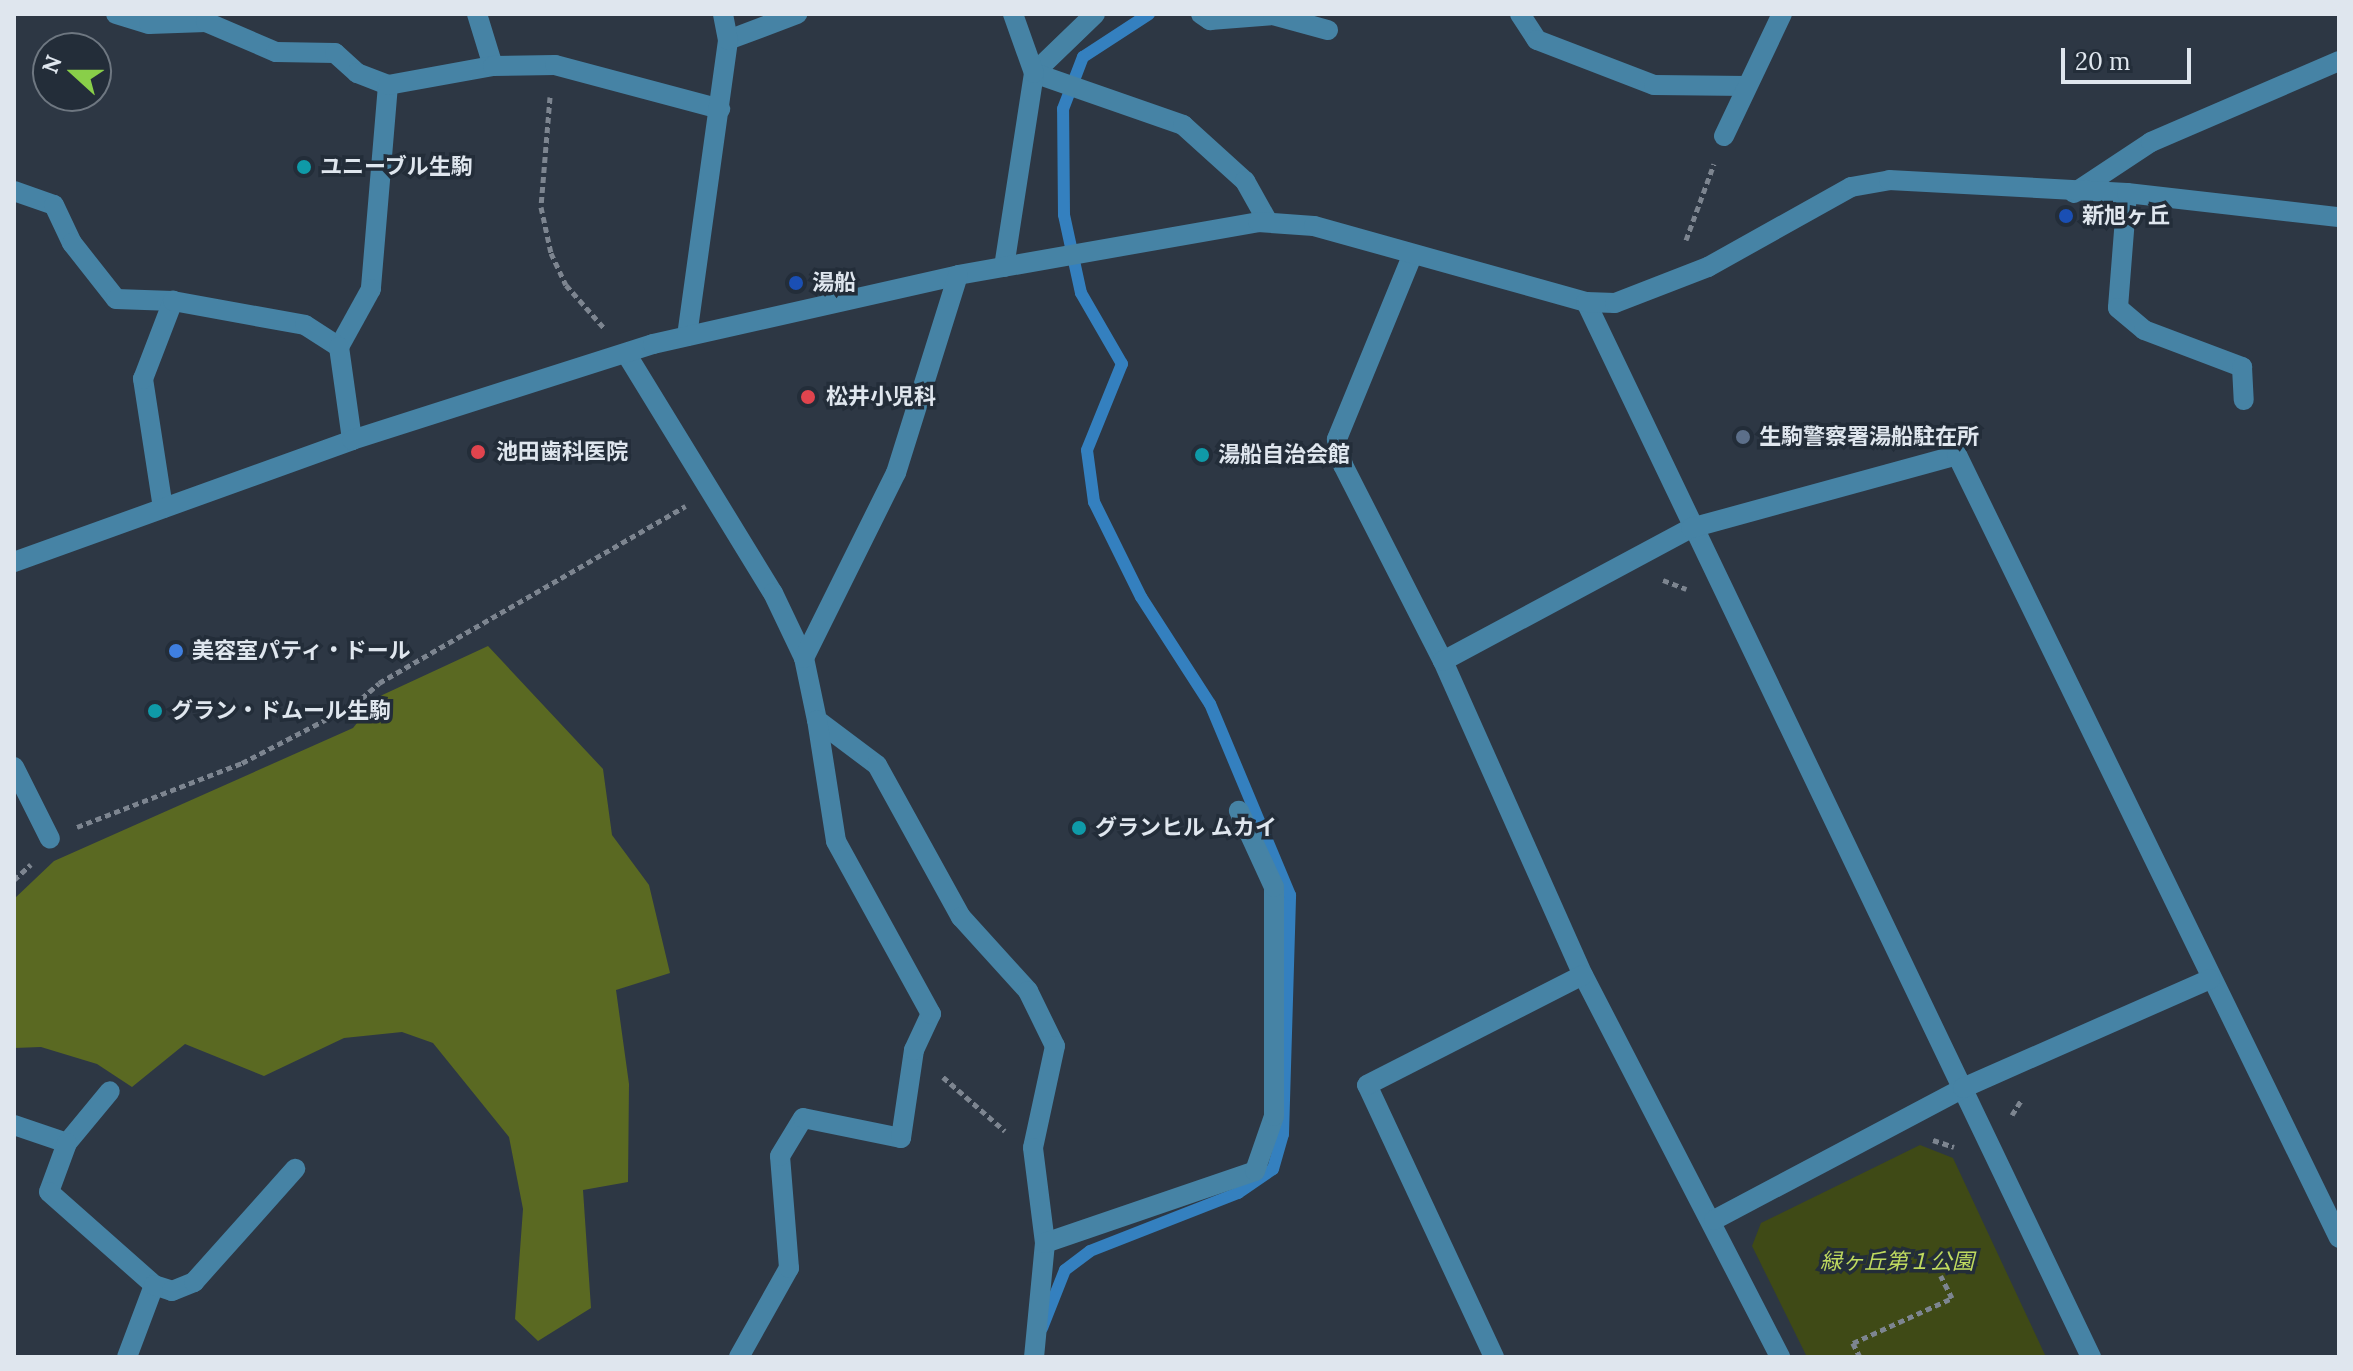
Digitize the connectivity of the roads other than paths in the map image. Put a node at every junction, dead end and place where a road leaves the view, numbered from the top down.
1 (116, 14) edge
2 (477, 14) edge
3 (723, 14) edge
4 (797, 14) edge
5 (1013, 14) edge
6 (1095, 14) edge
7 (1201, 14) edge
8 (1520, 14) edge
9 (1782, 14) edge
10 (1328, 30) dead end
11 (728, 40) junction
12 (2339, 61) edge
13 (493, 66) junction
14 (1034, 73) junction
15 (388, 85) junction
16 (1747, 86) junction
17 (720, 109) junction
18 (1724, 136) road end
19 (14, 191) edge
20 (2074, 193) junction
21 (2127, 193) junction
22 (2339, 217) edge
23 (1268, 222) junction
24 (1412, 256) junction
25 (1004, 267) junction
26 (958, 275) junction
27 (173, 301) junction
28 (1586, 302) junction
29 (687, 336) junction
30 (339, 347) junction
31 (627, 355) junction
32 (2244, 400) dead end
33 (352, 440) junction
34 (163, 508) junction
35 (1691, 528) junction
36 (14, 562) edge
37 (804, 658) junction
38 (1443, 661) junction
39 (817, 720) junction
40 (14, 767) edge
41 (1239, 811) dead end
42 (50, 839) road end
43 (1583, 975) junction
44 (2210, 979) junction
45 (1963, 1088) junction
46 (110, 1091) dead end
47 (14, 1125) edge
48 (67, 1143) junction
49 (295, 1169) dead end
50 (1714, 1220) junction
51 (2337, 1229) edge
52 (1045, 1243) junction
53 (154, 1285) junction
54 (127, 1357) edge
55 (739, 1357) edge
56 (1034, 1357) edge
57 (1494, 1357) edge
58 (1780, 1357) edge
59 (2091, 1357) edge

1 - 15 street
2 - 13 street
3 - 11 street
4 - 11 street
5 - 14 street
6 - 14 street
7 - 10 street
8 - 16 street
9 - 16 street
11 - 17 street
12 - 20 street
13 - 15 street
13 - 17 street
14 - 23 street
14 - 25 street
15 - 30 street
16 - 18 street
17 - 29 street
19 - 27 street
20 - 21 street
20 - 28 street
21 - 22 street
21 - 32 street
23 - 24 street
23 - 25 street
24 - 28 street
24 - 38 street
25 - 26 street
26 - 29 street
26 - 37 street
27 - 30 street
27 - 34 street
28 - 35 street
29 - 31 street
30 - 33 street
31 - 33 street
31 - 37 street
33 - 34 street
34 - 36 street
35 - 38 street
35 - 44 street
35 - 45 street
37 - 39 street
38 - 43 street
39 - 52 street
39 - 55 street
40 - 42 street
41 - 52 street
43 - 50 street
43 - 57 street
44 - 45 street
44 - 51 street
45 - 50 street
45 - 59 street
46 - 48 street
47 - 48 street
48 - 53 street
49 - 53 street
50 - 58 street
52 - 56 street
53 - 54 street

